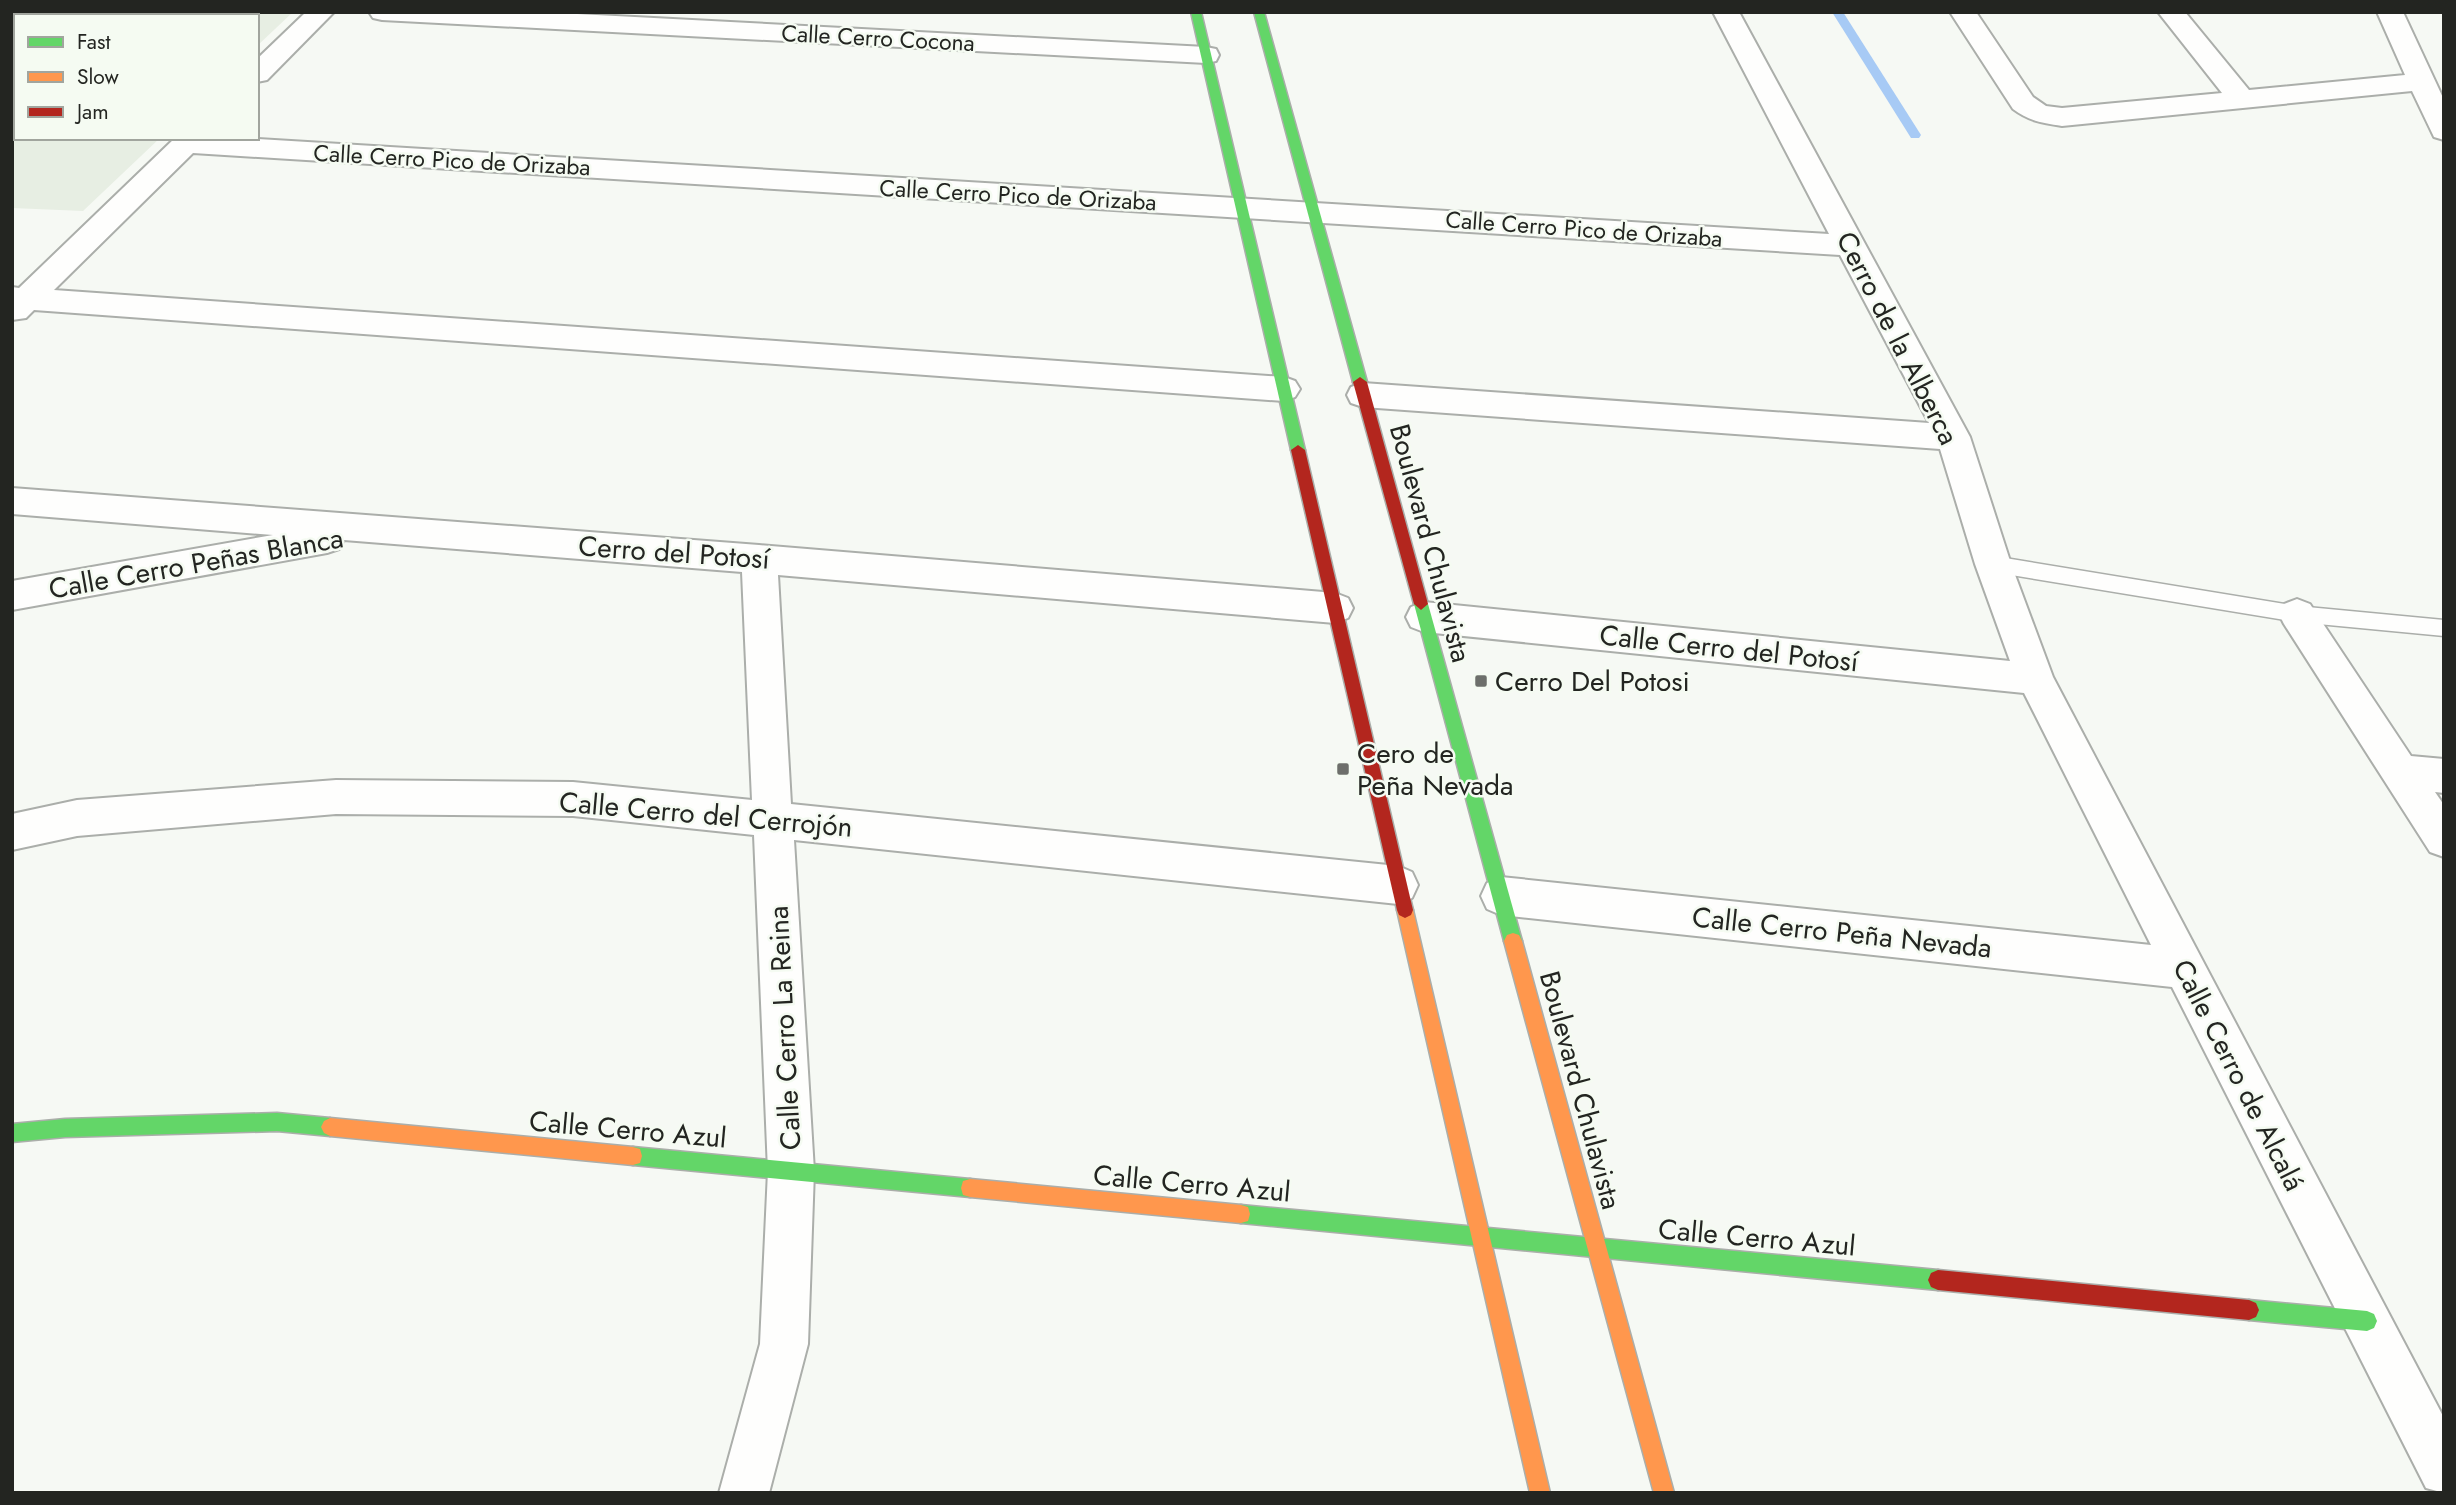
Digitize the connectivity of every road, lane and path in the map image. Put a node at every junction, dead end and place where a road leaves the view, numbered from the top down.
1 (321, 12) edge
2 (382, 12) edge
3 (1196, 12) edge
4 (1259, 12) edge
5 (1726, 12) edge
6 (1963, 12) edge
7 (2171, 12) edge
8 (2390, 12) edge
9 (1206, 55) junction
10 (259, 72) edge
11 (2423, 82) junction
12 (2242, 100) junction
13 (2444, 131) edge
14 (189, 141) edge
15 (1242, 208) junction
16 (1314, 213) junction
17 (1851, 246) junction
18 (17, 303) edge
19 (1284, 389) junction
20 (1363, 395) junction
21 (1953, 437) junction
22 (12, 501) edge
23 (380, 529) junction
24 (759, 559) junction
25 (1993, 564) junction
26 (12, 596) edge
27 (1335, 608) junction
28 (2297, 614) junction
29 (1424, 617) junction
30 (2444, 628) edge
31 (2035, 679) junction
32 (2400, 772) junction
33 (2444, 776) edge
34 (773, 819) junction
35 (12, 832) edge
36 (2444, 839) edge
37 (1398, 885) junction
38 (1501, 896) junction
39 (2184, 968) junction
40 (12, 1133) edge
41 (791, 1171) junction
42 (1480, 1237) junction
43 (1597, 1249) junction
44 (2367, 1321) junction
45 (2444, 1470) edge
46 (744, 1493) edge
47 (1540, 1493) edge
48 (1664, 1493) edge

1 - 10 street
2 - 9 street, Calle Cerro Cocona
3 - 9 main road
4 - 16 main road, Boulevard Chulavista
5 - 17 street, Cerro de la Alberca
6 - 12 street
7 - 12 street
8 - 11 street
9 - 15 main road
11 - 12 street
11 - 13 street
14 - 15 street, Calle Cerro Pico de Orizaba
14 - 18 street
15 - 16 street, Calle Cerro Pico de Orizaba
15 - 19 main road
16 - 17 street, Calle Cerro Pico de Orizaba
16 - 20 main road, Boulevard Chulavista
17 - 21 street, Cerro de la Alberca
18 - 19 street
19 - 27 main road
20 - 21 street
20 - 29 main road, Boulevard Chulavista
21 - 25 street, Cerro de la Alberca
22 - 23 street, Cerro del Potosí
23 - 24 street, Cerro del Potosí
23 - 26 street, Calle Cerro Peñas Blanca
24 - 27 street, Cerro del Potosí
24 - 34 street, Calle Cerro La Reina
25 - 28 lane
25 - 31 street, Cerro de la Alberca
27 - 37 main road
28 - 30 lane
28 - 32 street
29 - 31 street, Calle Cerro del Potosí
29 - 38 main road, Boulevard Chulavista
31 - 39 street, Calle Cerro de Alcalá
32 - 33 street
32 - 36 street
34 - 35 street, Calle Cerro del Cerrojón
34 - 37 street, Calle Cerro del Cerrojón
34 - 41 street, Calle Cerro La Reina
37 - 42 main road
38 - 39 street, Calle Cerro Peña Nevada
38 - 43 main road, Boulevard Chulavista
39 - 44 street, Calle Cerro de Alcalá
40 - 41 main road, Calle Cerro Azul
41 - 42 main road, Calle Cerro Azul
41 - 46 street, Calle Cerro La Reina
42 - 43 main road, Calle Cerro Azul
42 - 47 main road
43 - 44 main road, Calle Cerro Azul
43 - 48 main road, Boulevard Chulavista
44 - 45 street, Calle Cerro de Alcalá

